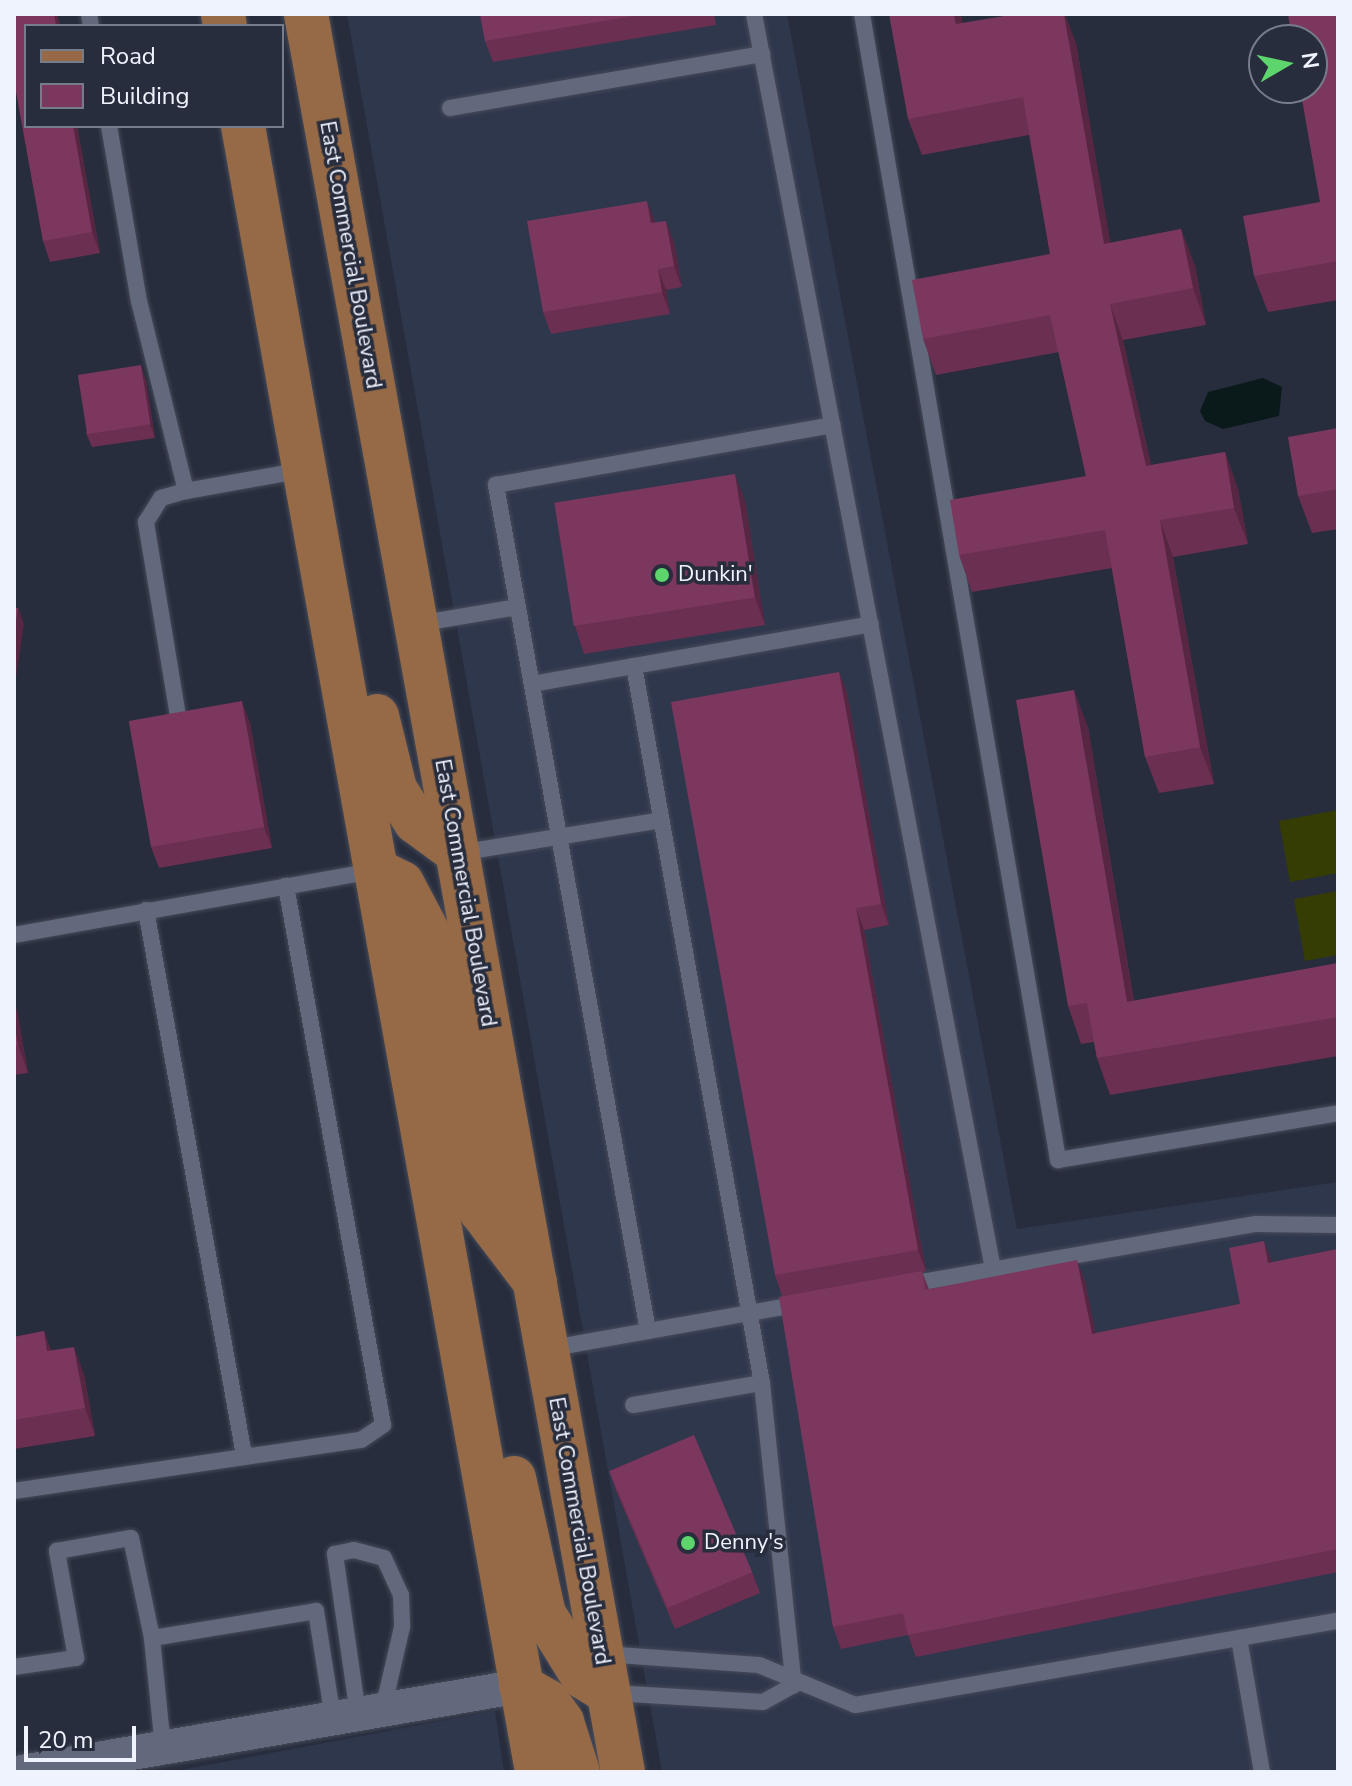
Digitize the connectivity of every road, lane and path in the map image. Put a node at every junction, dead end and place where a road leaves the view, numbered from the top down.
1 (306, 14) edge
2 (754, 14) edge
3 (862, 14) edge
4 (762, 54) junction
5 (450, 108) dead end
6 (109, 128) edge
7 (243, 128) edge
8 (294, 413) junction
9 (833, 425) junction
10 (304, 470) junction
11 (186, 491) junction
12 (518, 607) junction
13 (417, 624) junction
14 (871, 624) junction
15 (634, 666) junction
16 (532, 684) junction
17 (178, 716) edge
18 (661, 820) junction
19 (559, 836) junction
20 (458, 853) junction
21 (376, 870) junction
22 (286, 886) junction
23 (146, 910) junction
24 (14, 935) edge
25 (1338, 1113) edge
26 (1338, 1225) edge
27 (993, 1269) junction
28 (535, 1282) junction
29 (885, 1288) edge
30 (823, 1299) edge
31 (749, 1313) junction
32 (648, 1331) junction
33 (547, 1349) junction
34 (463, 1362) junction
35 (762, 1383) junction
36 (633, 1405) dead end
37 (244, 1455) junction
38 (14, 1491) edge
39 (1338, 1621) edge
40 (152, 1638) junction
41 (1239, 1638) junction
42 (14, 1667) edge
43 (605, 1673) junction
44 (794, 1685) junction
45 (521, 1686) junction
46 (358, 1714) junction
47 (163, 1747) junction
48 (22, 1772) edge
49 (537, 1772) edge
50 (578, 1772) edge
51 (623, 1772) edge
52 (1262, 1772) edge

1 - 13 main road, East Commercial Boulevard
2 - 4 lane
3 - 25 lane
4 - 5 lane
4 - 9 lane
6 - 11 lane
7 - 8 main road
8 - 10 main road
8 - 20 main road
9 - 12 lane
9 - 14 lane
10 - 11 lane
10 - 21 main road
11 - 17 lane
12 - 13 lane
12 - 16 lane
13 - 20 main road, East Commercial Boulevard
14 - 15 lane
14 - 27 lane
15 - 16 lane
15 - 18 lane
16 - 19 lane
18 - 19 lane
18 - 31 lane
19 - 20 lane
19 - 32 lane
20 - 28 main road, East Commercial Boulevard
21 - 22 lane
21 - 28 main road
21 - 34 main road
22 - 23 lane
22 - 37 lane
23 - 24 lane
23 - 37 lane
26 - 27 lane
27 - 29 lane
28 - 33 main road, East Commercial Boulevard
30 - 31 lane
31 - 32 lane
31 - 35 lane
32 - 33 lane
33 - 43 main road, East Commercial Boulevard
34 - 43 main road
34 - 45 main road
35 - 36 lane
35 - 44 lane
37 - 38 lane
39 - 41 lane
40 - 42 lane
40 - 46 lane
40 - 47 lane
41 - 44 lane
41 - 52 lane
43 - 44 lane
43 - 44 lane
43 - 51 main road, East Commercial Boulevard
45 - 46 street
45 - 49 main road
45 - 50 main road
46 - 46 lane
46 - 47 street
47 - 48 street

